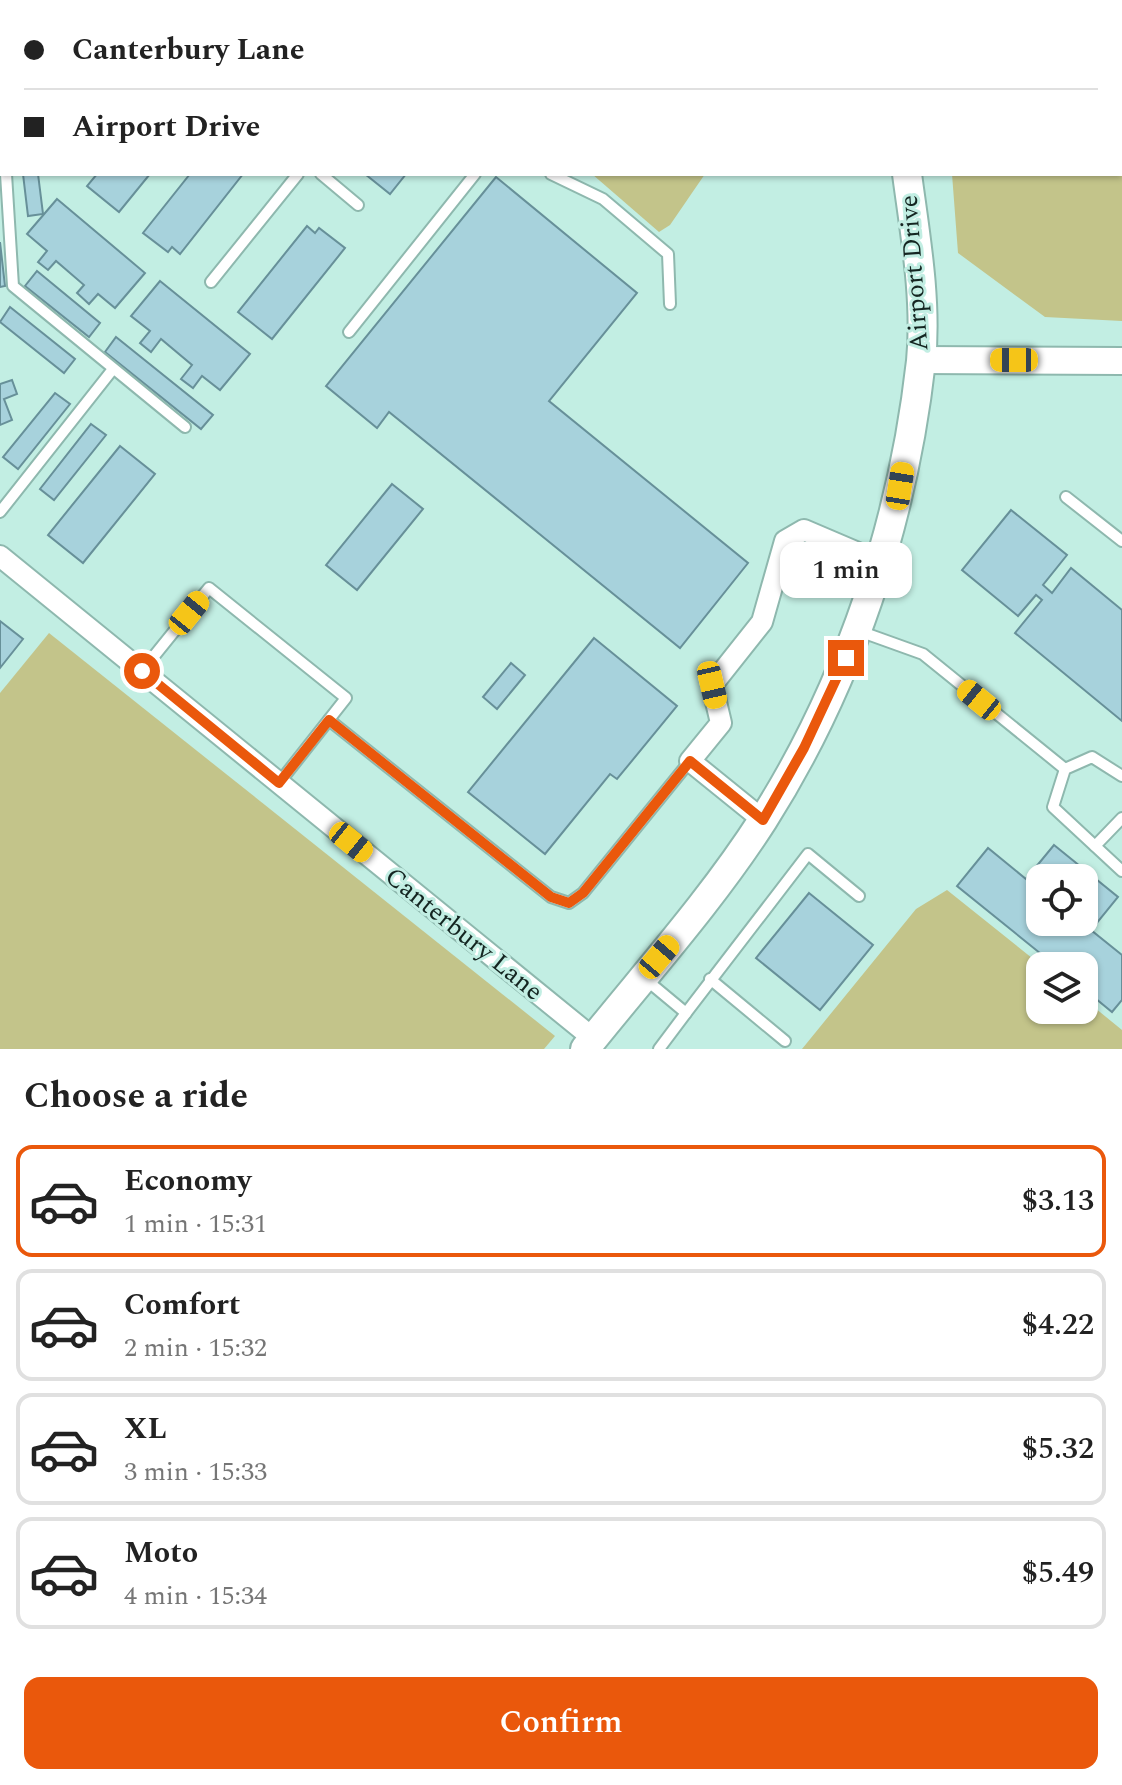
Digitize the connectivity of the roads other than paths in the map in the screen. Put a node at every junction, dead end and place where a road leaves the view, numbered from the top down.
1 (6, 176) edge
2 (296, 176) edge
3 (323, 176) edge
4 (473, 176) edge
5 (555, 176) edge
6 (907, 176) edge
7 (358, 205) dead end
8 (211, 282) dead end
9 (670, 304) dead end
10 (349, 332) dead end
11 (921, 360) junction
12 (1122, 361) edge
13 (113, 369) junction
14 (185, 427) dead end
15 (1066, 497) dead end
16 (0, 512) edge
17 (1122, 541) edge
18 (0, 556) edge
19 (879, 562) junction
20 (857, 630) junction
21 (142, 671) junction
22 (329, 720) junction
23 (690, 761) junction
24 (1065, 769) junction
25 (1122, 776) edge
26 (279, 783) junction
27 (1122, 818) edge
28 (763, 820) junction
29 (1095, 846) junction
30 (1122, 871) edge
31 (859, 896) dead end
32 (643, 977) junction
33 (710, 979) junction
34 (686, 1013) junction
35 (785, 1041) dead end
36 (589, 1044) edge
37 (665, 1047) edge

1 - 13 lane
2 - 8 lane
3 - 7 lane
4 - 10 lane
5 - 9 lane
6 - 11 main road, Airport Drive
11 - 12 street
11 - 19 main road, Airport Drive
13 - 14 lane
13 - 16 lane
15 - 17 lane
18 - 21 street, Canterbury Lane
19 - 20 main road, Airport Drive
19 - 23 street
20 - 24 lane
20 - 28 main road, Airport Drive
21 - 22 lane
21 - 26 street, Canterbury Lane
22 - 23 lane
22 - 26 lane
23 - 28 street
24 - 25 lane
24 - 29 lane
26 - 36 street, Canterbury Lane
27 - 29 lane
28 - 32 main road, Airport Drive
29 - 30 lane
31 - 33 lane
32 - 34 lane
32 - 36 main road, Airport Drive
33 - 34 lane
33 - 35 lane
34 - 37 lane

